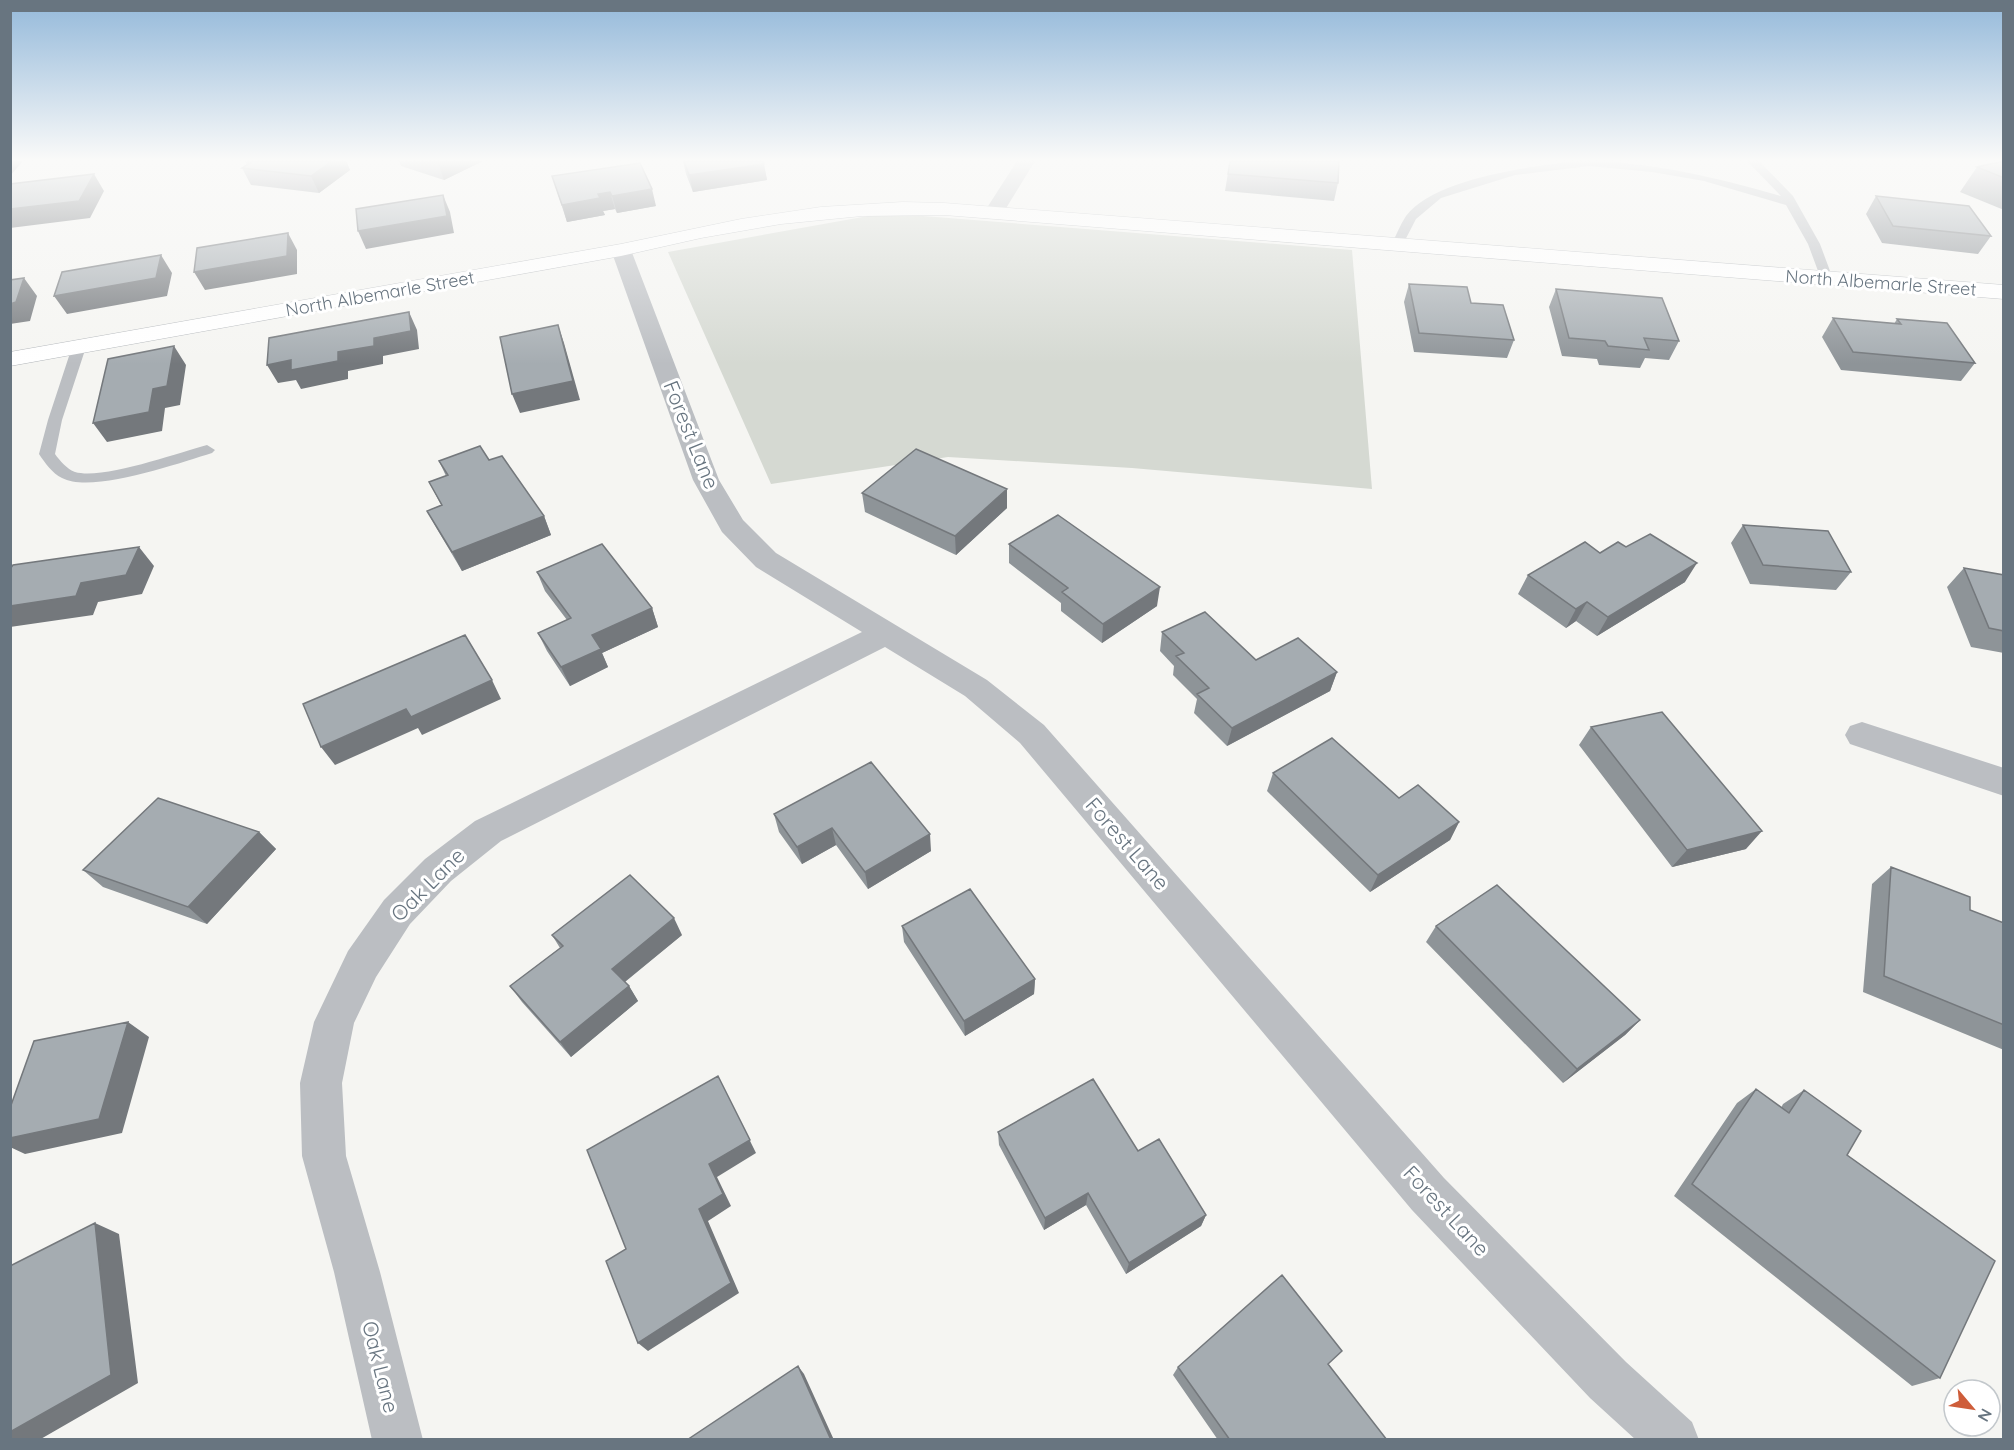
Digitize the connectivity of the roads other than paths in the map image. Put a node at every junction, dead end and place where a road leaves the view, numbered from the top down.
1 (723, 229) edge
2 (1184, 229) edge
3 (1405, 229) edge
4 (1805, 229) edge
5 (1397, 245) junction
6 (621, 250) junction
7 (1827, 279) junction
8 (2004, 292) edge
9 (79, 347) junction
10 (10, 359) edge
11 (207, 450) dead end
12 (885, 634) junction
13 (1863, 735) dead end
14 (2004, 782) edge
15 (398, 1440) edge
16 (1674, 1440) edge

1 - 6 street, North Albemarle Street
2 - 5 street, North Albemarle Street
3 - 5 lane
4 - 7 lane
5 - 7 street, North Albemarle Street
6 - 9 street, North Albemarle Street
6 - 12 street, Forest Lane
7 - 8 street, North Albemarle Street
9 - 10 street, North Albemarle Street
9 - 11 lane
12 - 15 street, Oak Lane
12 - 16 street, Forest Lane
13 - 14 street

